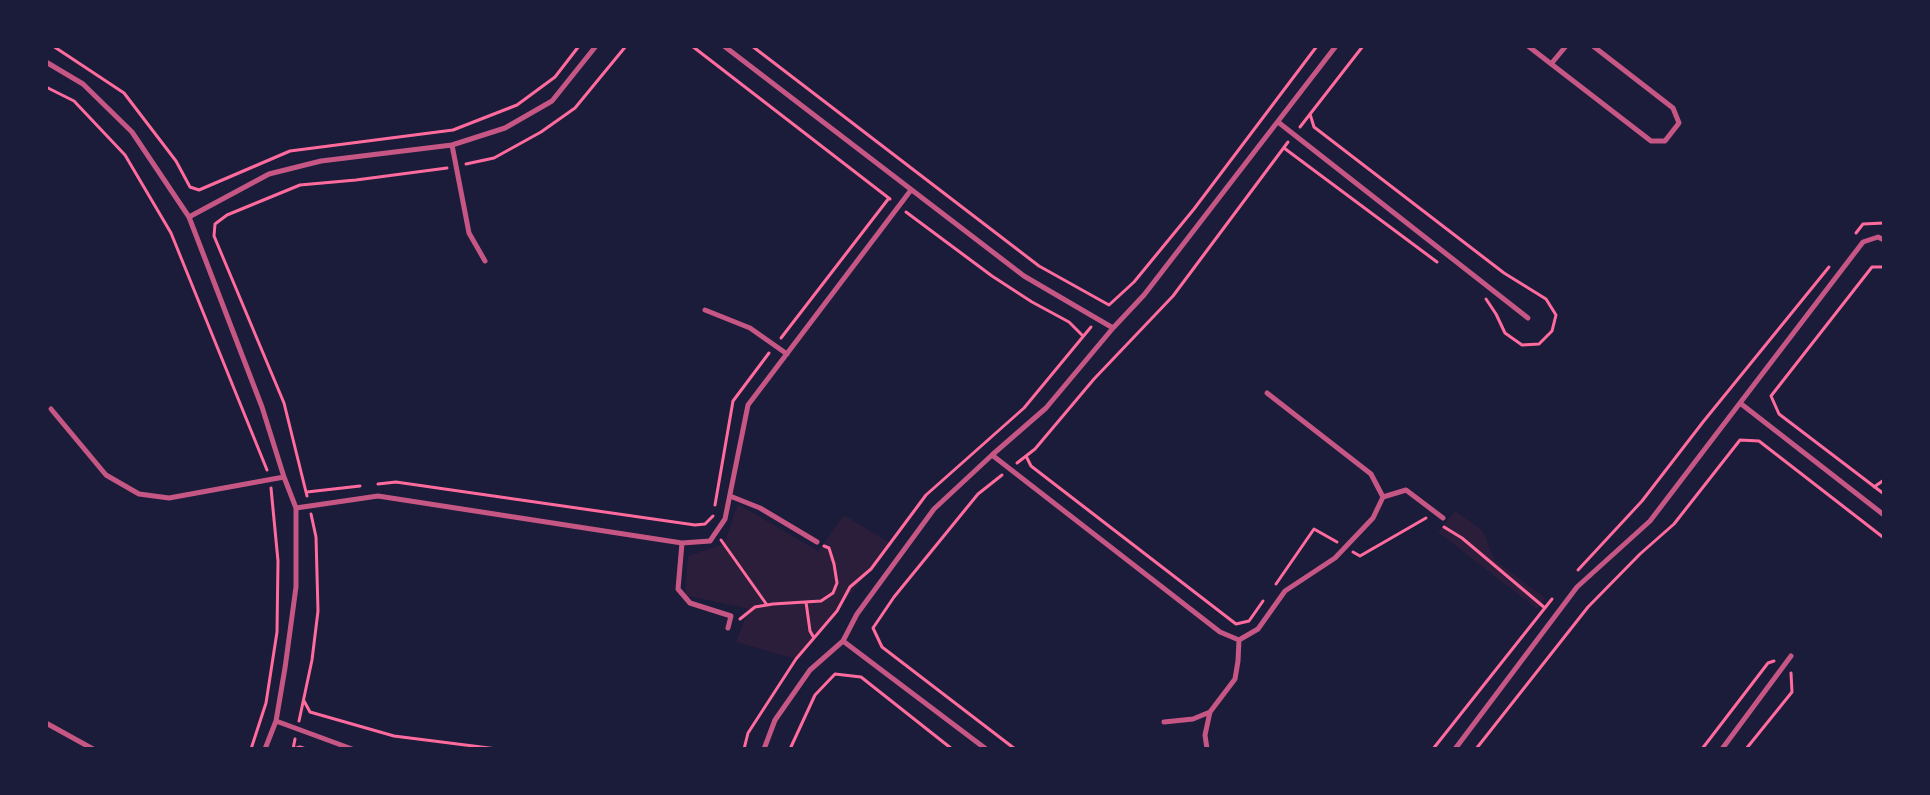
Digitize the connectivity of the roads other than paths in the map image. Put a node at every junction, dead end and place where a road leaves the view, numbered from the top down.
1 (596, 46) edge
2 (724, 46) edge
3 (1336, 46) edge
4 (1528, 46) edge
5 (1566, 46) edge
6 (1593, 46) edge
7 (46, 62) edge
8 (1551, 64) junction
9 (1278, 122) junction
10 (452, 145) junction
11 (911, 190) junction
12 (189, 217) junction
13 (1884, 240) edge
14 (484, 260) dead end
15 (705, 310) dead end
16 (1528, 318) dead end
17 (1113, 328) junction
18 (787, 354) junction
19 (1267, 393) dead end
20 (1740, 403) junction
21 (51, 409) dead end
22 (992, 455) junction
23 (284, 477) junction
24 (730, 496) junction
25 (1383, 497) junction
26 (296, 508) junction
27 (1884, 515) edge
28 (1443, 518) dead end
29 (817, 542) road end
30 (682, 543) junction
31 (728, 628) road end
32 (1239, 640) junction
33 (844, 641) junction
34 (1791, 656) dead end
35 (1210, 712) junction
36 (276, 721) junction
37 (1164, 722) dead end
38 (46, 723) edge
39 (92, 749) edge
40 (265, 749) edge
41 (352, 749) edge
42 (764, 749) edge
43 (986, 749) edge
44 (1207, 749) edge
45 (1455, 749) edge
46 (1722, 749) edge

1 - 10 street
2 - 11 street
3 - 9 street
4 - 8 street
5 - 8 street
6 - 8 street
7 - 12 street
9 - 16 street
9 - 17 street
10 - 12 street
10 - 14 street
11 - 17 street
11 - 18 street
12 - 23 street
13 - 20 street
15 - 18 street
17 - 22 street
18 - 24 street
19 - 25 street
20 - 27 street
20 - 45 street
21 - 23 street
22 - 32 street
22 - 33 street
23 - 26 street
24 - 29 street
24 - 30 street
25 - 28 street
25 - 32 street
26 - 30 street
26 - 36 street
30 - 31 street
32 - 35 street
33 - 42 street
33 - 43 street
34 - 46 street
35 - 37 street
35 - 44 street
36 - 40 street
36 - 41 street
38 - 39 street

